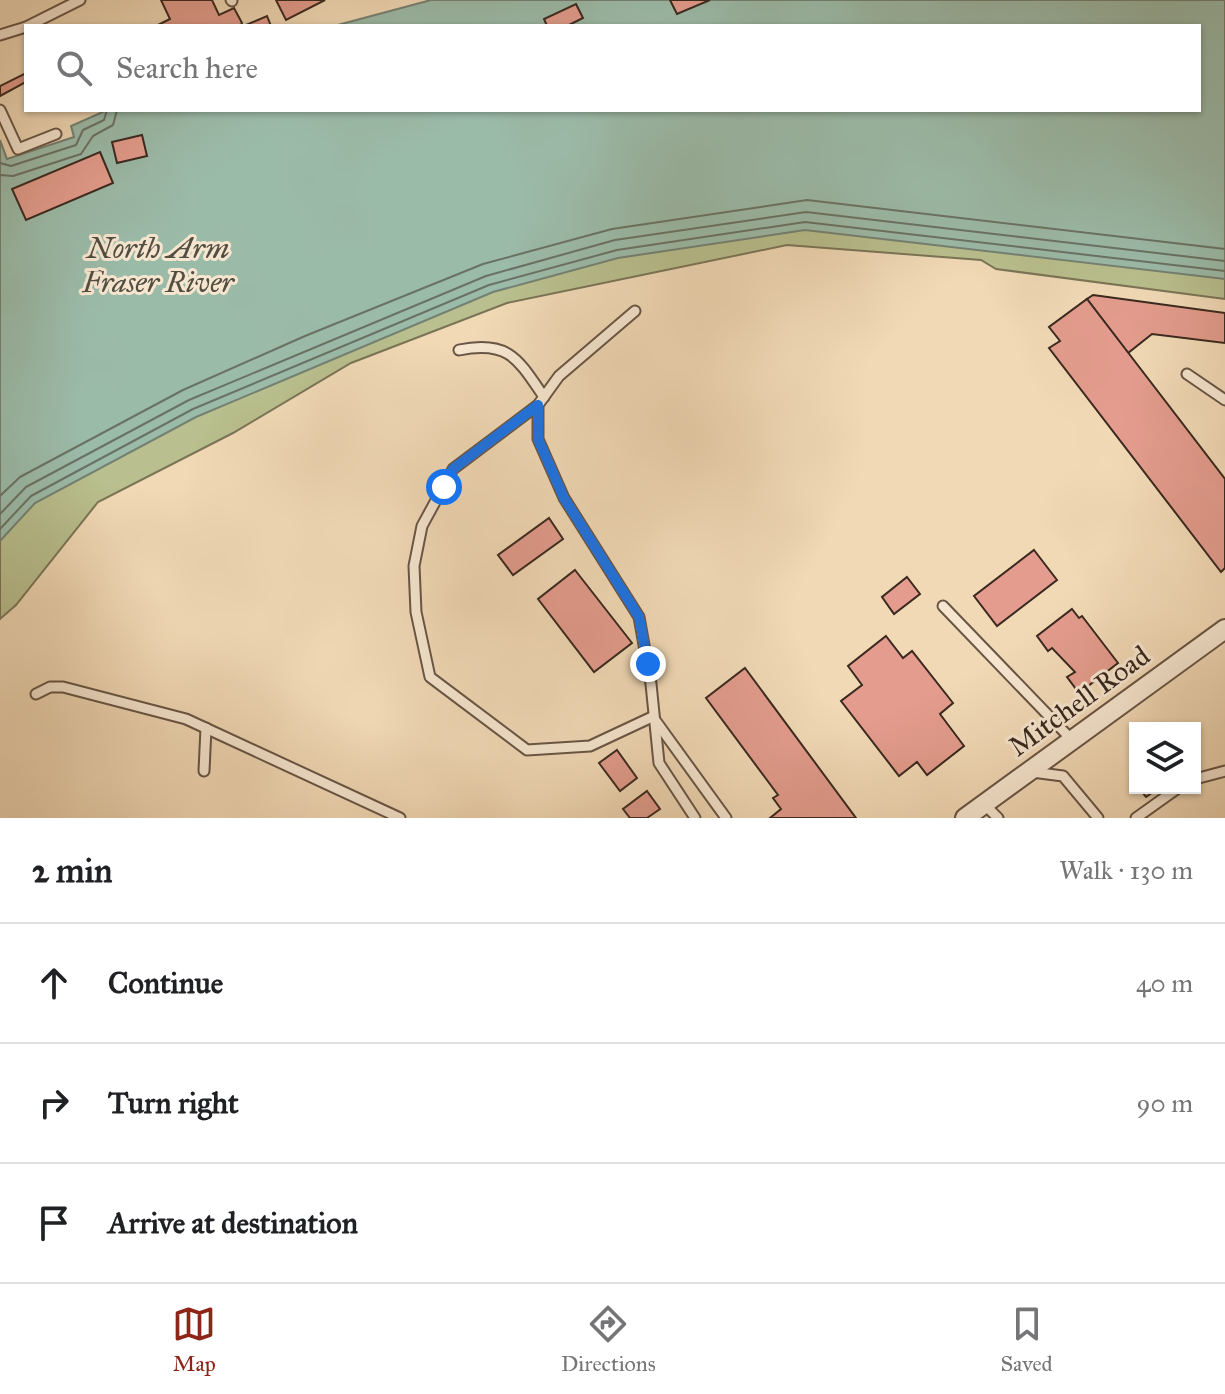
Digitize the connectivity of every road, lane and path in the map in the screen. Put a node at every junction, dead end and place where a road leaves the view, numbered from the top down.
1 (80, 0) edge
2 (33, 24) edge
3 (24, 28) edge
4 (0, 35) edge
5 (0, 111) edge
6 (56, 134) dead end
7 (635, 311) dead end
8 (459, 350) dead end
9 (1187, 374) dead end
10 (1225, 400) edge
11 (541, 401) junction
12 (943, 606) dead end
13 (1225, 629) edge
14 (36, 694) dead end
15 (652, 717) junction
16 (206, 728) junction
17 (1072, 740) junction
18 (204, 771) dead end
19 (1029, 771) junction
20 (1225, 771) edge
21 (1201, 777) edge
22 (1170, 794) edge
23 (984, 804) junction
24 (400, 818) edge
25 (695, 818) edge
26 (726, 818) edge
27 (965, 818) edge
28 (998, 818) edge
29 (1098, 818) edge
30 (1136, 818) edge

1 - 2 lane
3 - 4 lane
5 - 6 lane
7 - 11 lane
8 - 11 lane
9 - 10 lane
11 - 15 lane
11 - 15 lane
12 - 17 lane
13 - 17 street, Mitchell Road
14 - 16 lane
15 - 25 lane
15 - 26 lane
16 - 18 lane
16 - 24 lane
17 - 19 street, Mitchell Road
19 - 23 street, Mitchell Road
19 - 29 lane
20 - 21 lane
22 - 30 lane
23 - 27 street, Mitchell Road
23 - 28 lane

